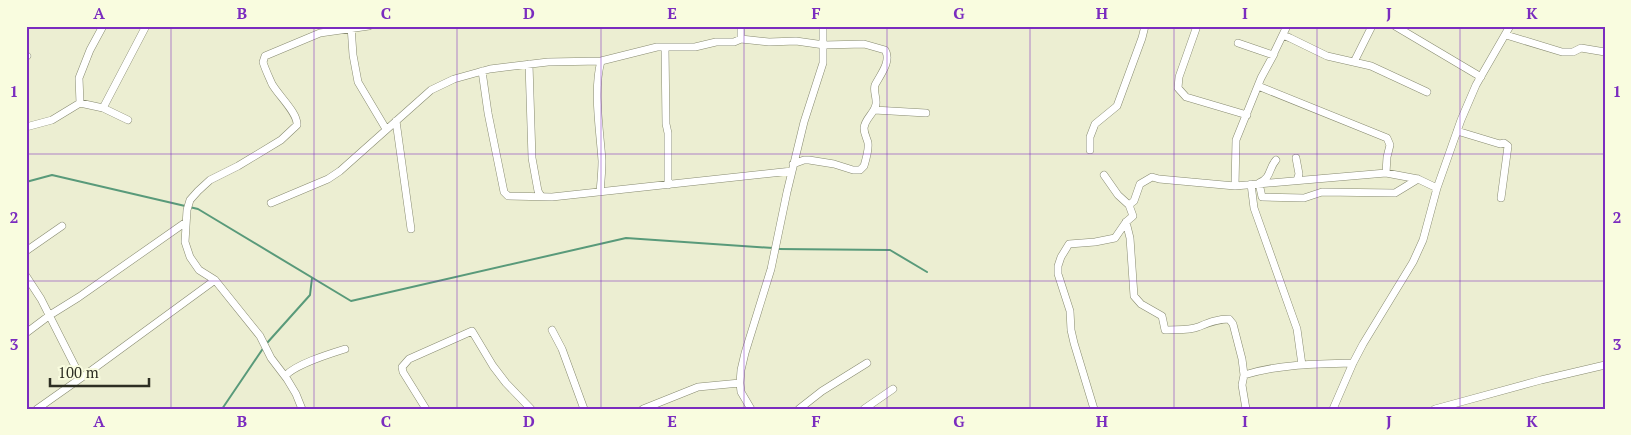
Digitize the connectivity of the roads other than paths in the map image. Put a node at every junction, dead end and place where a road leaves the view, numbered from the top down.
1 (103, 26) edge
2 (146, 26) edge
3 (369, 26) edge
4 (741, 26) edge
5 (824, 26) edge
6 (1145, 26) edge
7 (1197, 26) edge
8 (1287, 26) edge
9 (1372, 26) edge
10 (1395, 26) edge
11 (1510, 26) edge
12 (352, 28) edge
13 (1283, 35) junction
14 (1506, 35) junction
15 (741, 39) junction
16 (1238, 43) dead end
17 (824, 45) junction
18 (665, 47) junction
19 (1605, 52) edge
20 (1274, 54) junction
21 (601, 61) junction
22 (1354, 62) junction
23 (529, 64) junction
24 (482, 71) junction
25 (1481, 77) junction
26 (1258, 86) junction
27 (1427, 92) dead end
28 (80, 103) junction
29 (103, 108) junction
30 (874, 110) junction
31 (926, 113) dead end
32 (1246, 115) junction
33 (128, 120) dead end
34 (396, 121) junction
35 (26, 127) edge
36 (386, 129) junction
37 (1457, 131) junction
38 (1090, 150) dead end
39 (1296, 158) dead end
40 (1276, 160) dead end
41 (792, 168) junction
42 (1386, 173) junction
43 (1104, 175) dead end
44 (1418, 178) junction
45 (1297, 180) junction
46 (1259, 183) junction
47 (1251, 184) junction
48 (668, 185) junction
49 (1235, 186) junction
50 (1437, 188) junction
51 (600, 192) junction
52 (541, 196) junction
53 (1501, 198) dead end
54 (271, 203) dead end
55 (1129, 204) junction
56 (186, 222) junction
57 (1126, 222) junction
58 (62, 226) dead end
59 (411, 229) dead end
60 (26, 251) edge
61 (26, 276) edge
62 (215, 280) junction
63 (50, 315) junction
64 (552, 330) dead end
65 (26, 333) edge
66 (345, 349) dead end
67 (867, 363) dead end
68 (1353, 363) junction
69 (1302, 365) junction
70 (1605, 365) edge
71 (1244, 375) junction
72 (285, 376) junction
73 (82, 378) junction
74 (740, 382) junction
75 (893, 389) dead end
76 (37, 409) edge
77 (302, 409) edge
78 (426, 409) edge
79 (531, 409) edge
80 (584, 409) edge
81 (644, 409) edge
82 (751, 409) edge
83 (799, 409) edge
84 (864, 409) edge
85 (1094, 409) edge
86 (1246, 409) edge
87 (1333, 409) edge
88 (1435, 409) edge

1 - 28 street
2 - 29 street
3 - 12 street
4 - 15 street
5 - 17 street
6 - 38 street
7 - 32 street
8 - 13 street
9 - 22 street
10 - 25 street
11 - 14 street
12 - 36 street
12 - 56 street
13 - 20 street
13 - 22 street
14 - 19 street
14 - 25 street
15 - 17 street
15 - 18 street
16 - 20 street
17 - 30 street
17 - 41 street
18 - 21 street
18 - 48 street
20 - 26 street
21 - 23 street
21 - 51 street
22 - 27 street
23 - 24 street
23 - 52 street
24 - 34 street
24 - 52 street
25 - 37 street
26 - 32 street
26 - 42 street
28 - 29 street
28 - 35 street
29 - 33 street
30 - 31 street
30 - 41 street
32 - 49 street
34 - 36 street
34 - 59 street
36 - 54 street
37 - 50 street
37 - 53 street
39 - 45 street
40 - 46 street
41 - 48 street
41 - 74 street
42 - 44 street
42 - 45 street
43 - 55 street
44 - 46 street
44 - 50 street
45 - 46 street
46 - 47 street
47 - 49 street
47 - 69 street
48 - 51 street
49 - 55 street
50 - 68 street
51 - 52 street
55 - 57 street
56 - 62 street
56 - 63 street
57 - 71 street
57 - 85 street
58 - 60 street
61 - 63 street
62 - 72 street
62 - 73 street
63 - 65 street
63 - 73 street
64 - 80 street
66 - 72 street
67 - 83 street
68 - 69 street
68 - 87 street
69 - 71 street
70 - 88 street
71 - 86 street
72 - 77 street
73 - 76 street
74 - 81 street
74 - 82 street
75 - 84 street
78 - 79 street

